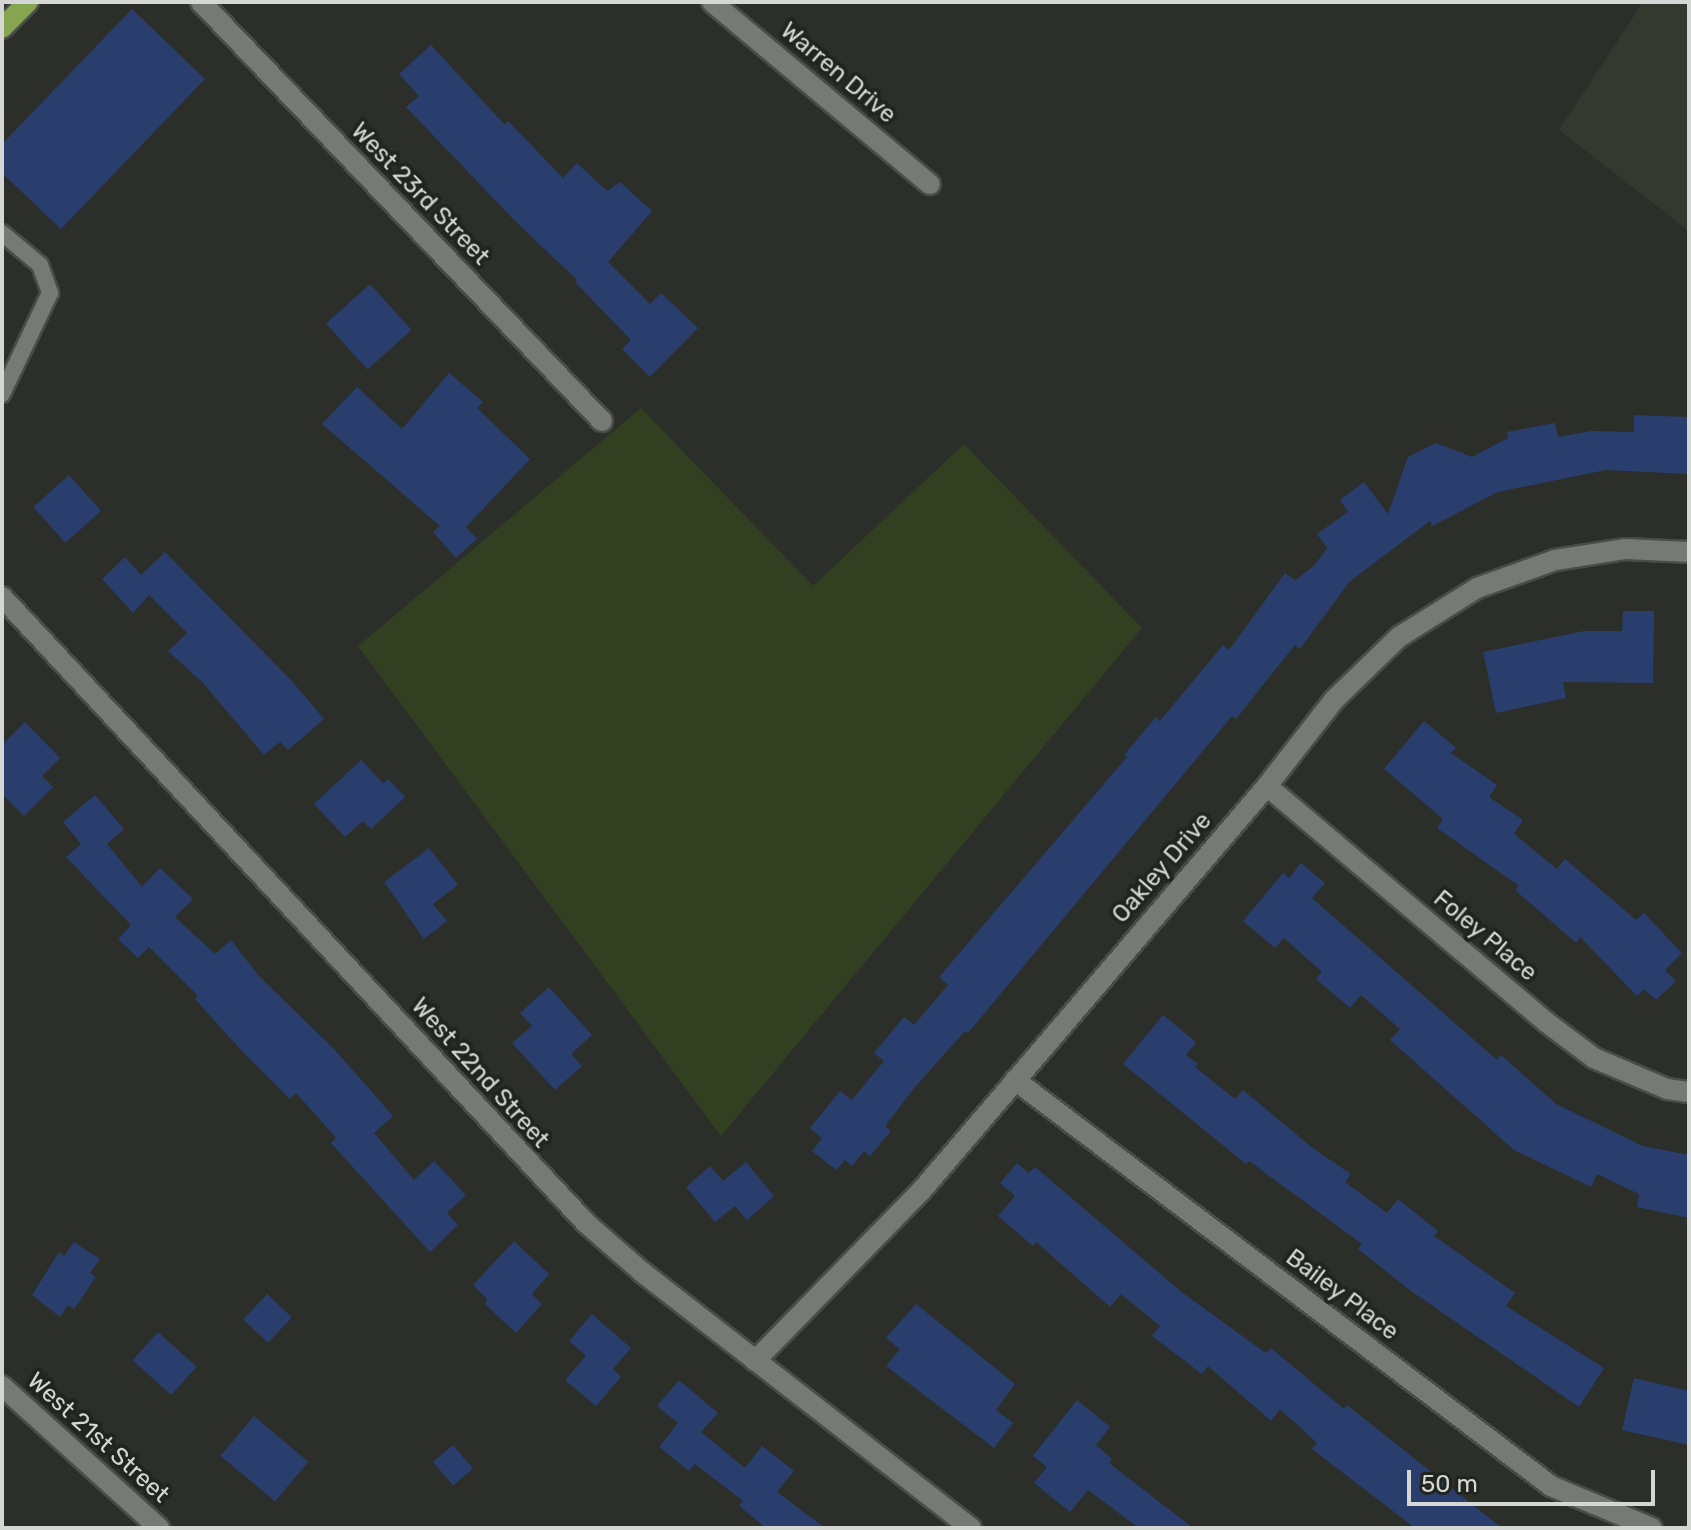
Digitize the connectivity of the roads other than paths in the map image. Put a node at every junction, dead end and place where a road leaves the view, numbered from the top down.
1 (28, 2) edge
2 (201, 2) edge
3 (712, 2) edge
4 (2, 28) edge
5 (930, 184) dead end
6 (2, 233) edge
7 (2, 394) edge
8 (602, 421) dead end
9 (1689, 552) edge
10 (2, 597) edge
11 (1267, 786) junction
12 (1015, 1080) junction
13 (1689, 1092) edge
14 (755, 1361) junction
15 (2, 1386) edge
16 (159, 1528) edge
17 (971, 1528) edge
18 (1652, 1528) edge

1 - 4 main road
2 - 8 street, West 23rd Street
3 - 5 street, Warren Drive
6 - 7 lane
9 - 11 street, Oakley Drive
10 - 14 street, West 22nd Street
11 - 12 street, Oakley Drive
11 - 13 street, Foley Place
12 - 14 street, Oakley Drive
12 - 18 street, Bailey Place
14 - 17 street, West 22nd Street
15 - 16 street, West 21st Street

